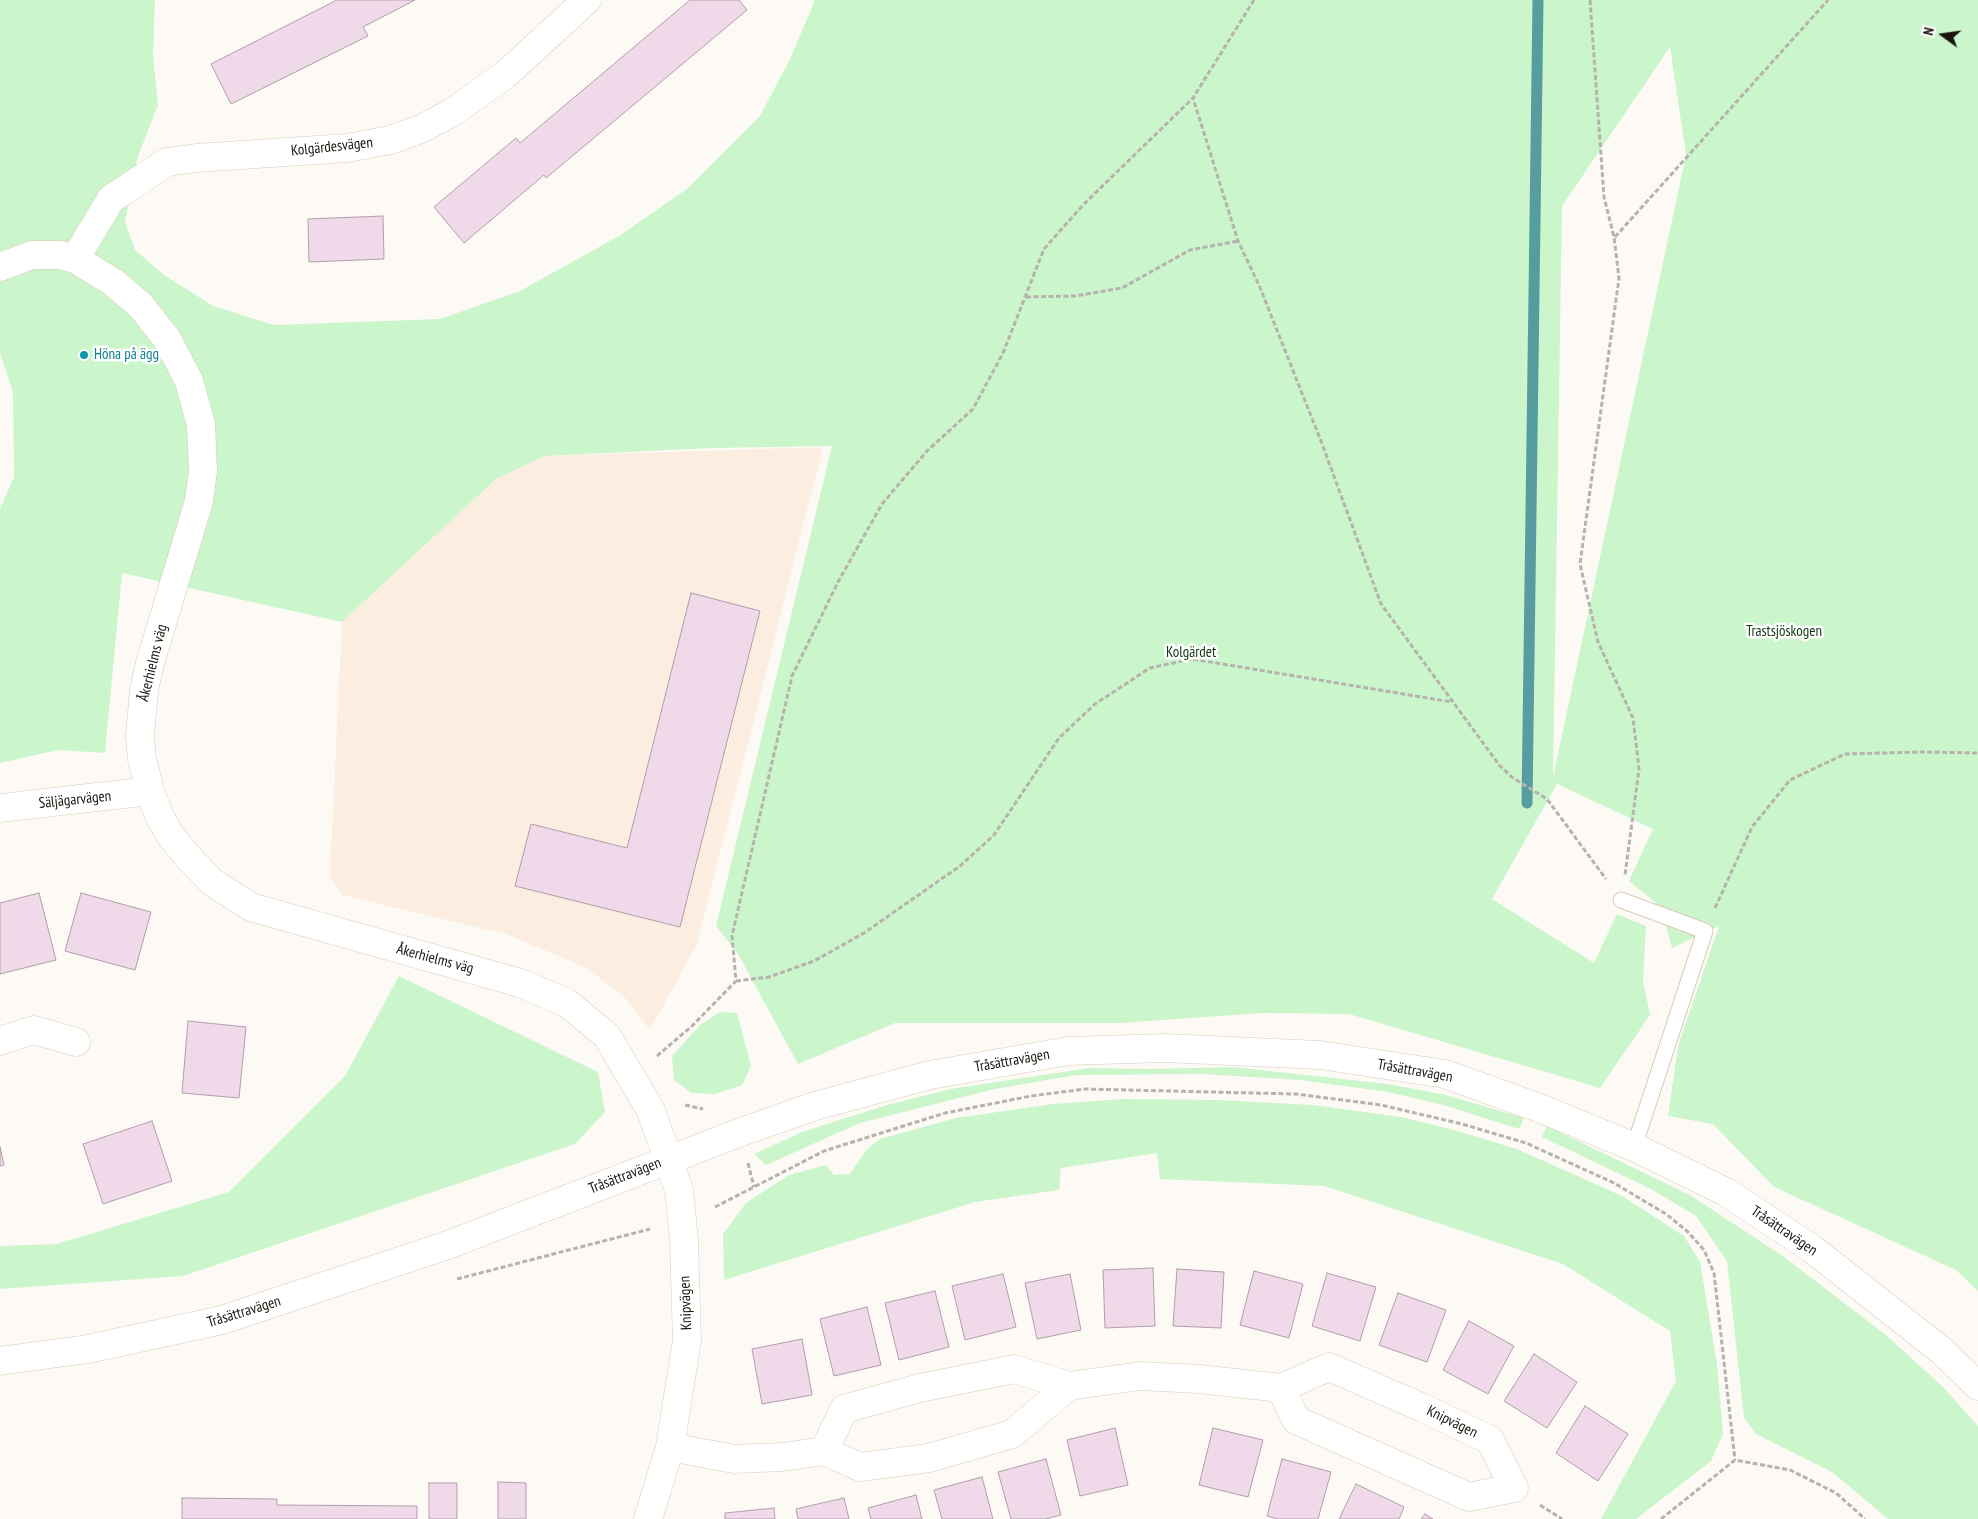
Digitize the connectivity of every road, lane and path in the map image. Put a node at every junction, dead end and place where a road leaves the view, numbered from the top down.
1 (587, 0) edge
2 (1254, 0) edge
3 (1590, 0) edge
4 (1828, 0) edge
5 (1192, 98) junction
6 (1614, 238) junction
7 (1238, 241) junction
8 (75, 258) junction
9 (0, 267) edge
10 (1026, 297) junction
11 (1452, 702) junction
12 (1978, 753) edge
13 (150, 791) junction
14 (0, 808) edge
15 (1621, 900) junction
16 (1705, 931) junction
17 (736, 981) junction
18 (0, 1041) edge
19 (76, 1042) dead end
20 (657, 1057) dead end
21 (681, 1102) dead end
22 (707, 1109) dead end
23 (741, 1132) junction
24 (1634, 1147) junction
25 (669, 1159) junction
26 (754, 1187) junction
27 (682, 1218) junction
28 (450, 1281) dead end
29 (0, 1361) edge
30 (1069, 1386) junction
31 (1978, 1386) edge
32 (1281, 1388) junction
33 (670, 1447) junction
34 (824, 1451) junction
35 (1735, 1460) junction
36 (648, 1519) edge
37 (1661, 1519) edge
38 (1865, 1519) edge

1 - 8 street, Kolgärdesvägen
2 - 5 path
3 - 6 path
4 - 6 path
5 - 7 path
5 - 10 path
6 - 15 path
7 - 10 path
7 - 11 path
8 - 9 street, Åkerhielms väg
8 - 13 street, Åkerhielms väg
10 - 17 path
11 - 15 path
11 - 17 path
12 - 16 path
13 - 14 street, Säljägarvägen
13 - 25 street, Åkerhielms väg
15 - 16 lane
16 - 24 lane
17 - 20 path
18 - 19 street
21 - 22 path
23 - 24 street, Tråsättravägen
23 - 25 street, Tråsättravägen
23 - 26 path
24 - 31 street, Tråsättravägen
25 - 27 street, Knipvägen
25 - 29 street, Tråsättravägen
26 - 27 path
26 - 35 path
27 - 28 path
27 - 33 street, Knipvägen
30 - 32 street, Knipvägen
30 - 34 street
30 - 34 street, Knipvägen
32 - 32 street, Knipvägen
33 - 34 street
33 - 36 street, Knipvägen
35 - 37 path
35 - 38 path

